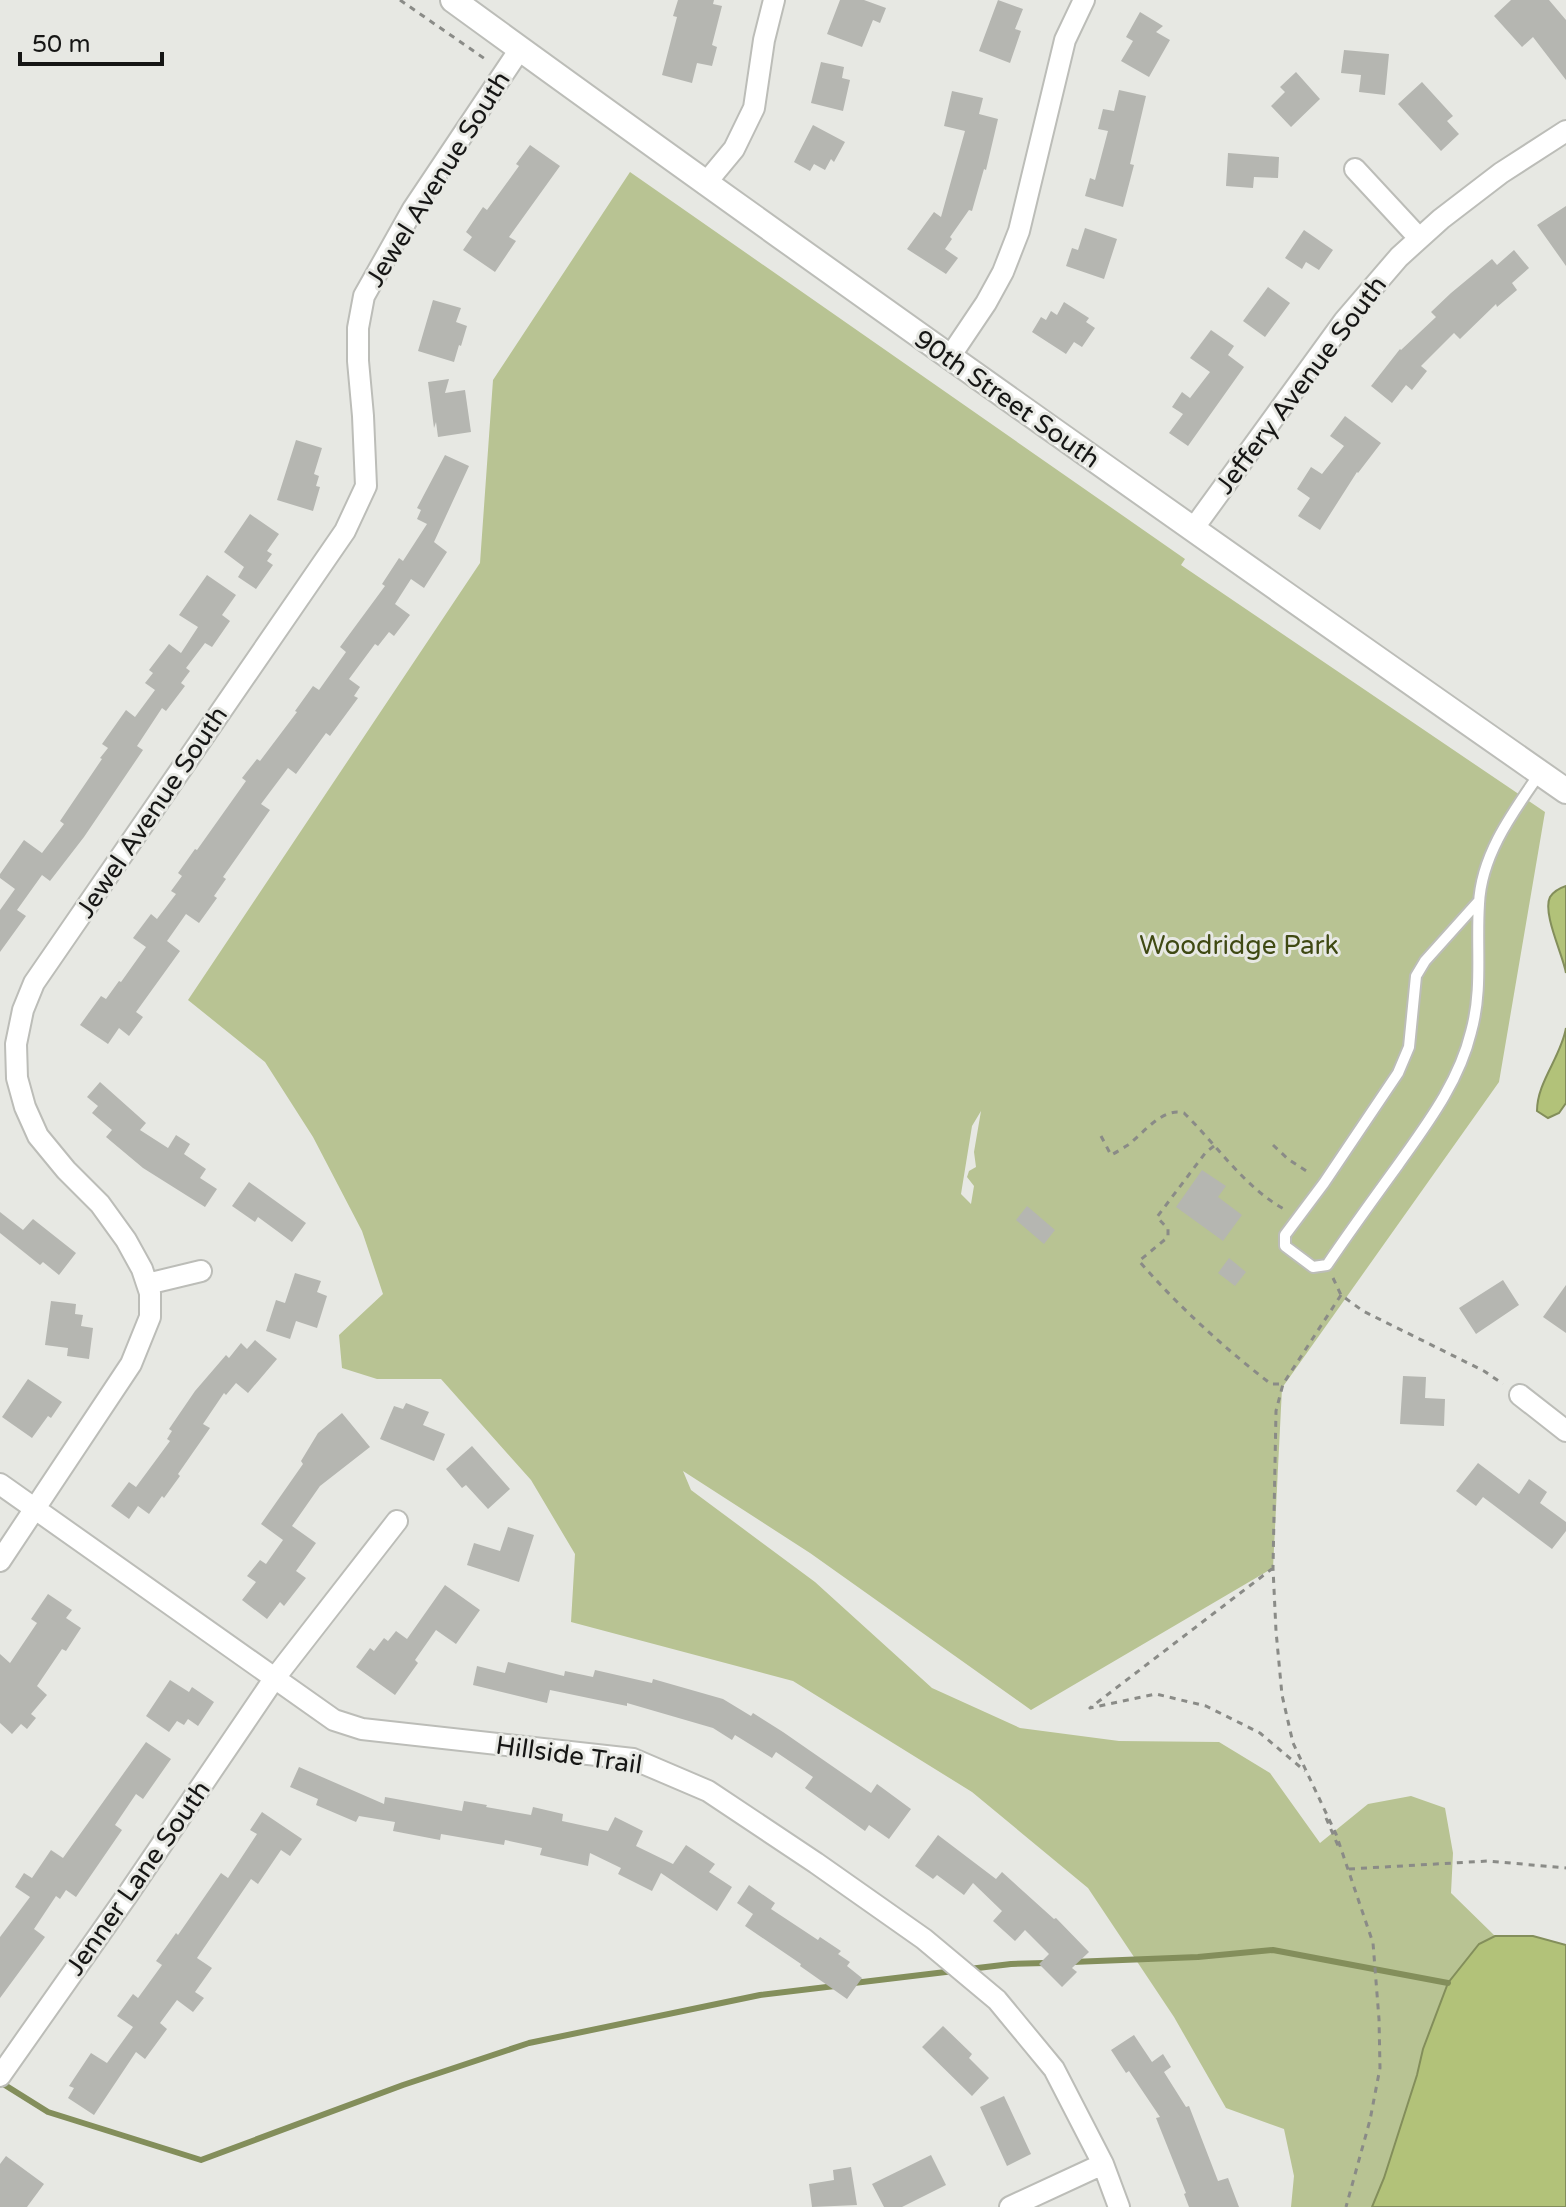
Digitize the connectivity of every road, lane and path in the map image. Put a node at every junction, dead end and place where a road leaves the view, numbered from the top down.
1 (400, 0) edge
2 (453, 0) edge
3 (774, 0) edge
4 (1084, 0) edge
5 (520, 49) junction
6 (504, 73) junction
7 (1566, 131) edge
8 (1355, 169) dead end
9 (705, 184) junction
10 (1419, 238) junction
11 (949, 358) junction
12 (1193, 529) junction
13 (1540, 773) junction
14 (1566, 791) edge
15 (1478, 902) junction
16 (8, 1080) edge
17 (1101, 1136) dead end
18 (1273, 1145) dead end
19 (1214, 1146) junction
20 (1324, 1183) junction
21 (1298, 1217) junction
22 (1327, 1265) junction
23 (201, 1271) dead end
24 (147, 1284) junction
25 (1341, 1295) junction
26 (1283, 1384) junction
27 (1520, 1395) joint
28 (1566, 1431) edge
29 (0, 1484) edge
30 (36, 1510) junction
31 (397, 1521) dead end
32 (0, 1561) edge
33 (1273, 1568) junction
34 (274, 1679) junction
35 (1306, 1772) junction
36 (1566, 1868) edge
37 (1348, 1869) junction
38 (0, 2076) edge
39 (1103, 2164) junction
40 (1010, 2207) edge
41 (1119, 2207) edge
42 (1346, 2207) edge

1 - 6 path
2 - 5 street, 90th Street South
3 - 9 street
4 - 11 street
5 - 6 street, Jewel Avenue South
5 - 9 street, 90th Street South
6 - 16 street, Jewel Avenue South
7 - 10 street, Jeffery Avenue South
8 - 10 street
9 - 11 street, 90th Street South
10 - 12 street, Jeffery Avenue South
11 - 12 street, 90th Street South
12 - 13 street, 90th Street South
13 - 14 street, 90th Street South
13 - 15 lane
15 - 20 lane
15 - 22 lane
16 - 24 street, Jewel Avenue South
17 - 19 path
18 - 20 path
19 - 21 path
19 - 26 path
20 - 21 lane
21 - 22 lane
22 - 25 path
23 - 24 street
24 - 30 street, Jewel Avenue South
25 - 26 path
25 - 27 path
26 - 33 path
27 - 28 street
29 - 30 street, Hillside Trail
30 - 32 street, Jewel Avenue South
30 - 34 street, Hillside Trail
31 - 34 street, Jenner Lane South
33 - 35 path
33 - 35 path
34 - 38 street, Jenner Lane South
34 - 39 street, Hillside Trail
35 - 37 path
36 - 37 path
37 - 42 path
39 - 40 street
39 - 41 street, Hillside Trail

